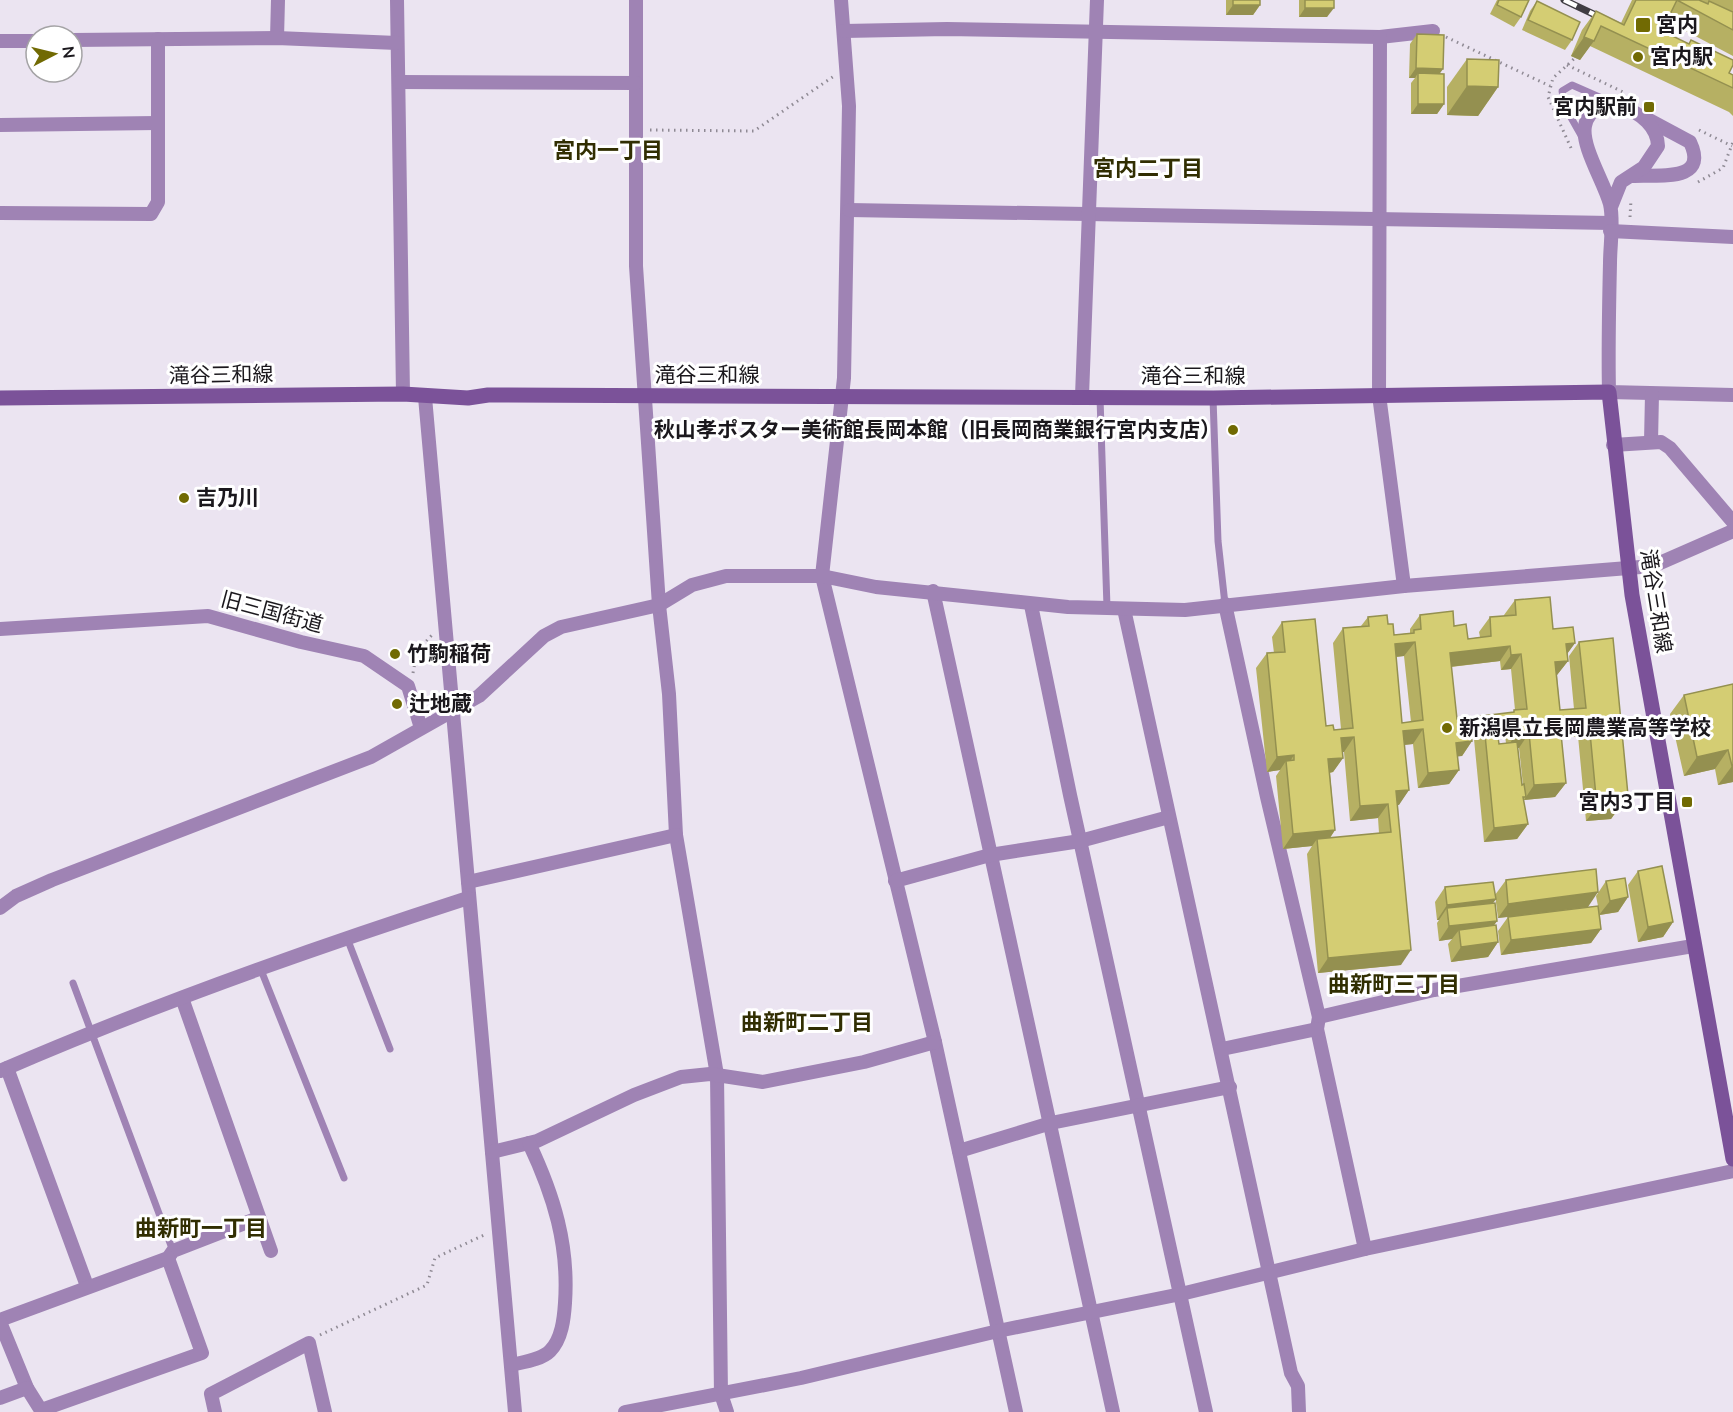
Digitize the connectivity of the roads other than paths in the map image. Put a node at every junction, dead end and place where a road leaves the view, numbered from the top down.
1 (278, 0) edge
2 (397, 0) edge
3 (636, 0) edge
4 (841, 0) edge
5 (1097, 0) edge
6 (844, 31) junction
7 (1434, 31) road end
8 (1095, 33) junction
9 (1380, 37) junction
10 (277, 38) junction
11 (158, 39) junction
12 (84, 40) edge
13 (0, 41) edge
14 (24, 41) edge
15 (397, 43) junction
16 (399, 82) junction
17 (636, 83) junction
18 (1618, 106) junction
19 (1647, 119) junction
20 (157, 123) junction
21 (0, 125) edge
22 (1587, 144) junction
23 (1632, 176) junction
24 (1611, 207) junction
25 (849, 210) junction
26 (0, 213) edge
27 (1090, 213) junction
28 (1379, 218) junction
29 (1610, 227) junction
30 (1733, 237) edge
31 (1609, 392) junction
32 (403, 394) junction
33 (1652, 394) junction
34 (1379, 395) junction
35 (1733, 395) edge
36 (646, 396) junction
37 (843, 396) junction
38 (1082, 396) junction
39 (1100, 396) junction
40 (425, 397) junction
41 (0, 398) edge
42 (1213, 398) junction
43 (1651, 442) junction
44 (1613, 446) junction
45 (1733, 522) edge
46 (1733, 531) edge
47 (1629, 569) junction
48 (822, 576) junction
49 (1404, 586) junction
50 (933, 591) junction
51 (1225, 604) junction
52 (659, 605) junction
53 (1031, 605) junction
54 (1107, 607) junction
55 (1124, 609) junction
56 (0, 629) edge
57 (454, 708) junction
58 (421, 728) junction
59 (1169, 817) junction
60 (676, 835) junction
61 (1080, 841) junction
62 (990, 855) junction
63 (895, 881) junction
64 (468, 882) junction
65 (468, 898) junction
66 (0, 908) edge
67 (346, 938) junction
68 (1693, 946) junction
69 (261, 970) junction
70 (73, 983) dead end
71 (182, 998) junction
72 (1318, 1023) junction
73 (92, 1034) junction
74 (935, 1042) junction
75 (390, 1049) dead end
76 (1222, 1049) junction
77 (4, 1070) edge
78 (717, 1075) junction
79 (1230, 1087) junction
80 (1140, 1106) junction
81 (1051, 1123) junction
82 (530, 1143) junction
83 (959, 1151) junction
84 (492, 1152) junction
85 (1733, 1159) edge
86 (1733, 1171) edge
87 (344, 1178) dead end
88 (258, 1218) junction
89 (1365, 1249) junction
90 (271, 1251) dead end
91 (170, 1254) junction
92 (1269, 1272) junction
93 (87, 1286) junction
94 (1181, 1294) junction
95 (1089, 1313) junction
96 (1, 1318) edge
97 (998, 1331) junction
98 (511, 1365) junction
99 (27, 1388) junction
100 (721, 1394) junction
101 (0, 1398) edge
102 (41, 1411) edge
103 (215, 1412) edge
104 (325, 1412) edge
105 (515, 1412) edge
106 (625, 1412) edge
107 (727, 1412) edge
108 (1016, 1412) edge
109 (1113, 1412) edge
110 (1206, 1412) edge
111 (1299, 1412) edge

1 - 10 street
2 - 15 street
3 - 17 street
4 - 6 street
5 - 8 street
6 - 8 street
6 - 25 street
7 - 9 street
8 - 9 street
8 - 27 street
9 - 28 street
10 - 11 street
10 - 15 street
11 - 12 street
11 - 20 street
13 - 14 street
15 - 16 street
16 - 17 street
16 - 32 street
17 - 36 street
18 - 19 street
18 - 22 street
18 - 22 lane
19 - 23 street
19 - 23 street
20 - 21 street
20 - 26 street
22 - 24 street
23 - 24 street
24 - 29 street
25 - 27 street
25 - 37 street
27 - 28 street
27 - 38 street
28 - 29 street
28 - 34 street
29 - 30 street
29 - 31 street
31 - 33 street
31 - 34 main road, 滝谷三和線
31 - 44 main road, 滝谷三和線
32 - 40 main road, 滝谷三和線
32 - 41 main road, 滝谷三和線
33 - 35 street
33 - 43 street
34 - 42 main road, 滝谷三和線
34 - 49 street
36 - 37 main road, 滝谷三和線
36 - 40 main road, 滝谷三和線
36 - 52 street
37 - 38 main road, 滝谷三和線
37 - 48 street
38 - 39 main road, 滝谷三和線
39 - 42 main road, 滝谷三和線
39 - 54 lane
40 - 57 street
42 - 51 lane
43 - 44 street
43 - 45 street
44 - 47 main road, 滝谷三和線
46 - 47 street
47 - 49 street
47 - 68 main road, 滝谷三和線
48 - 50 street
48 - 52 street
48 - 63 street
49 - 51 street
50 - 53 street
50 - 62 street
51 - 55 street
51 - 72 street
52 - 57 street
52 - 60 street
53 - 54 street
53 - 61 street
54 - 55 street
55 - 59 street
56 - 58 street, 旧三国街道
57 - 58 street
57 - 64 street
58 - 66 street
59 - 61 street
59 - 76 street
60 - 64 street
60 - 78 street
61 - 62 street
61 - 80 street
62 - 63 street
62 - 81 street
63 - 74 street
64 - 65 street
65 - 67 street
65 - 84 street
67 - 69 street
67 - 75 lane
68 - 72 street
68 - 85 main road, 滝谷三和線
69 - 71 street
69 - 87 lane
70 - 73 lane
71 - 73 street
71 - 88 street
72 - 76 street
72 - 89 street
73 - 77 street
73 - 91 lane
74 - 78 street
74 - 83 street
76 - 79 street
77 - 93 street
78 - 82 street
78 - 100 street
79 - 80 street
79 - 92 street
80 - 81 street
80 - 94 street
81 - 83 street
81 - 95 street
82 - 84 street
82 - 98 street
83 - 97 street
84 - 98 street
86 - 89 street
88 - 90 street
88 - 91 street
89 - 92 street
91 - 93 street
91 - 102 street
92 - 94 street
92 - 111 street
93 - 96 street
94 - 95 street
94 - 110 street
95 - 97 street
95 - 109 street
96 - 99 street
97 - 100 street
97 - 108 street
98 - 105 street
99 - 101 street
99 - 102 street
100 - 106 street
100 - 107 street
103 - 104 street

